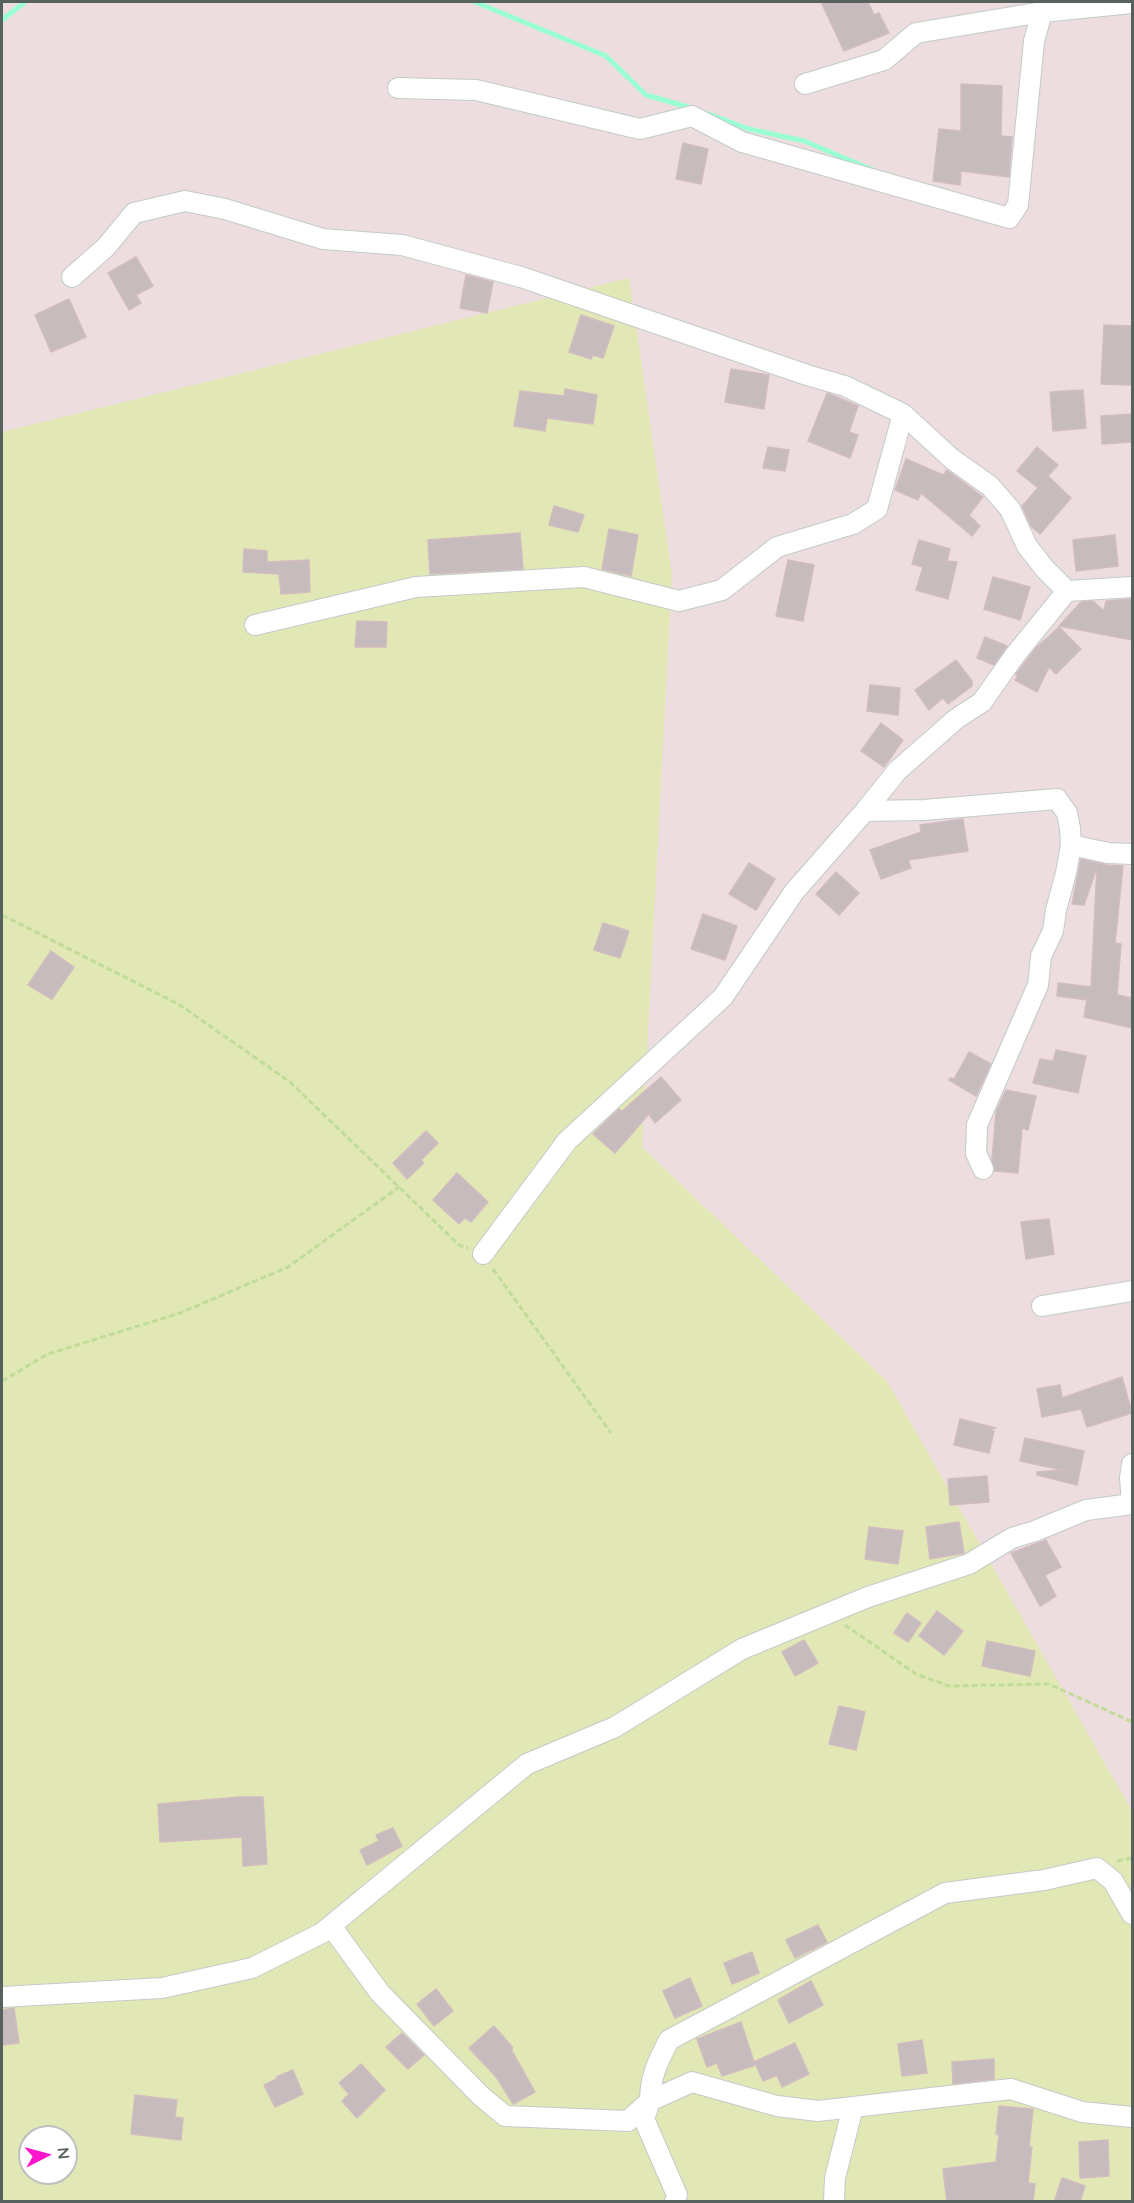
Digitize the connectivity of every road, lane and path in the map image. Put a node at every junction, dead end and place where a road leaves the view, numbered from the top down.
1 (1132, 3) edge
2 (1073, 5) edge
3 (1042, 12) junction
4 (805, 84) dead end
5 (398, 88) dead end
6 (72, 277) dead end
7 (903, 414) junction
8 (1132, 587) edge
9 (1067, 591) junction
10 (255, 625) dead end
11 (865, 812) junction
12 (1071, 845) junction
13 (1132, 854) edge
14 (2, 915) edge
15 (983, 1169) dead end
16 (399, 1187) junction
17 (483, 1254) junction
18 (1132, 1291) edge
19 (1042, 1306) dead end
20 (2, 1381) edge
21 (611, 1433) dead end
22 (1132, 1464) edge
23 (1132, 1503) edge
24 (829, 1614) junction
25 (1132, 1722) edge
26 (1132, 1914) edge
27 (331, 1926) junction
28 (2, 1997) edge
29 (650, 2100) junction
30 (853, 2107) junction
31 (1132, 2117) edge
32 (675, 2202) edge
33 (834, 2202) edge

1 - 2 street
2 - 3 street
3 - 4 street
3 - 5 street
6 - 7 street
7 - 9 street
7 - 10 street
8 - 9 street
9 - 11 street
11 - 12 street
11 - 17 street
12 - 13 street
12 - 15 street
14 - 16 path
16 - 17 path
16 - 20 path
17 - 21 path
18 - 19 street
22 - 23 street
23 - 24 street
24 - 25 path
24 - 27 street
26 - 29 street
27 - 28 street
27 - 29 street
29 - 30 street
29 - 32 street
30 - 31 street
30 - 33 street

